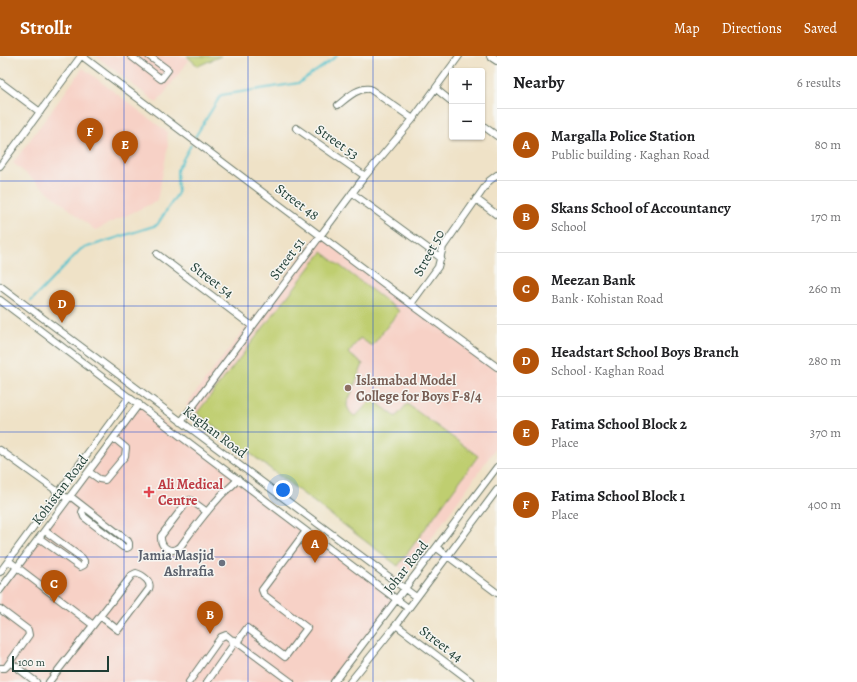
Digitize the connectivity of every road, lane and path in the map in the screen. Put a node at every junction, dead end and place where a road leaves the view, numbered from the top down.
1 (82, 56) edge
2 (149, 56) edge
3 (459, 56) edge
4 (491, 56) edge
5 (135, 57) edge
6 (497, 60) edge
7 (0, 82) edge
8 (436, 90) junction
9 (449, 100) edge
10 (338, 105) dead end
11 (40, 112) junction
12 (413, 119) junction
13 (485, 127) edge
14 (296, 128) dead end
15 (497, 136) edge
16 (0, 166) edge
17 (497, 175) edge
18 (365, 176) junction
19 (352, 193) junction
20 (476, 199) junction
21 (497, 215) edge
22 (320, 235) junction
23 (157, 254) dead end
24 (441, 258) junction
25 (0, 286) edge
26 (0, 300) edge
27 (411, 304) junction
28 (252, 326) junction
29 (497, 367) edge
30 (129, 397) junction
31 (139, 404) junction
32 (181, 422) junction
33 (114, 438) junction
34 (0, 450) edge
35 (497, 467) edge
36 (247, 471) junction
37 (89, 472) junction
38 (239, 480) junction
39 (483, 486) junction
40 (59, 493) junction
41 (496, 493) edge
42 (69, 498) junction
43 (84, 508) junction
44 (207, 512) junction
45 (45, 531) junction
46 (306, 531) junction
47 (39, 538) junction
48 (437, 548) junction
49 (448, 556) junction
50 (365, 560) junction
51 (9, 561) junction
52 (17, 567) junction
53 (358, 569) junction
54 (0, 572) edge
55 (1, 588) edge
56 (404, 589) junction
57 (497, 593) edge
58 (416, 598) junction
59 (397, 599) junction
60 (408, 608) junction
61 (0, 609) edge
62 (100, 616) junction
63 (93, 624) junction
64 (396, 625) junction
65 (230, 637) junction
66 (237, 642) junction
67 (10, 662) junction
68 (0, 668) edge
69 (36, 682) edge
70 (49, 682) edge
71 (189, 682) edge
72 (207, 682) edge
73 (291, 682) edge
74 (334, 682) edge
75 (350, 682) edge
76 (472, 682) edge

1 - 11 street
1 - 22 street, Street 48
2 - 5 street
3 - 8 street, Street 51
4 - 6 main road
7 - 11 street
8 - 9 street
8 - 12 street, Street 51
10 - 12 street
11 - 16 street
12 - 18 street, Street 51
13 - 15 street
14 - 18 street, Street 53
17 - 20 street, Street 50
18 - 19 street, Street 51
19 - 22 street, Street 51
19 - 24 street
20 - 21 street
20 - 24 street, Street 50
22 - 27 street, Street 48
22 - 28 street, Street 51
23 - 28 street, Street 54
24 - 27 street, Street 50
25 - 32 street, Kaghan Road
26 - 30 street, Kaghan Road
27 - 29 street, Street 48
28 - 32 street, Street 51
30 - 31 street, Kaghan Road
30 - 40 street, Kohistan Road
31 - 33 street, Kohistan Road
31 - 38 street, Kaghan Road
32 - 36 street, Kaghan Road
33 - 37 street, Kohistan Road
33 - 37 street
34 - 40 street
35 - 39 street, Johar Road
36 - 38 street
36 - 50 street, Kaghan Road
37 - 42 street, Kohistan Road
38 - 44 street
38 - 46 street, Kaghan Road
39 - 41 street
39 - 48 street, Johar Road
40 - 42 street
40 - 51 street, Kohistan Road
41 - 49 street, Johar Road
42 - 43 street
42 - 45 street, Kohistan Road
43 - 43 street
44 - 44 street
45 - 47 street, Kohistan Road
45 - 47 street
46 - 53 street, Kaghan Road
46 - 66 street
47 - 52 street, Kohistan Road
48 - 49 street
48 - 56 street, Johar Road
49 - 57 street
49 - 58 street, Johar Road
50 - 53 street
50 - 56 street, Kaghan Road
51 - 52 street
51 - 54 street, Kohistan Road
52 - 55 street, Kohistan Road
52 - 63 street
53 - 59 street, Kaghan Road
56 - 58 street, Kaghan Road
56 - 59 street, Johar Road
58 - 60 street, Johar Road
59 - 60 street, Kaghan Road
59 - 74 street, Johar Road
60 - 64 street, Johar Road
61 - 67 street
62 - 62 street
62 - 63 street
63 - 70 street
64 - 75 street, Johar Road
64 - 76 street, Street 44
65 - 66 street
65 - 71 street
65 - 72 street
66 - 73 street
67 - 68 street
67 - 69 street

